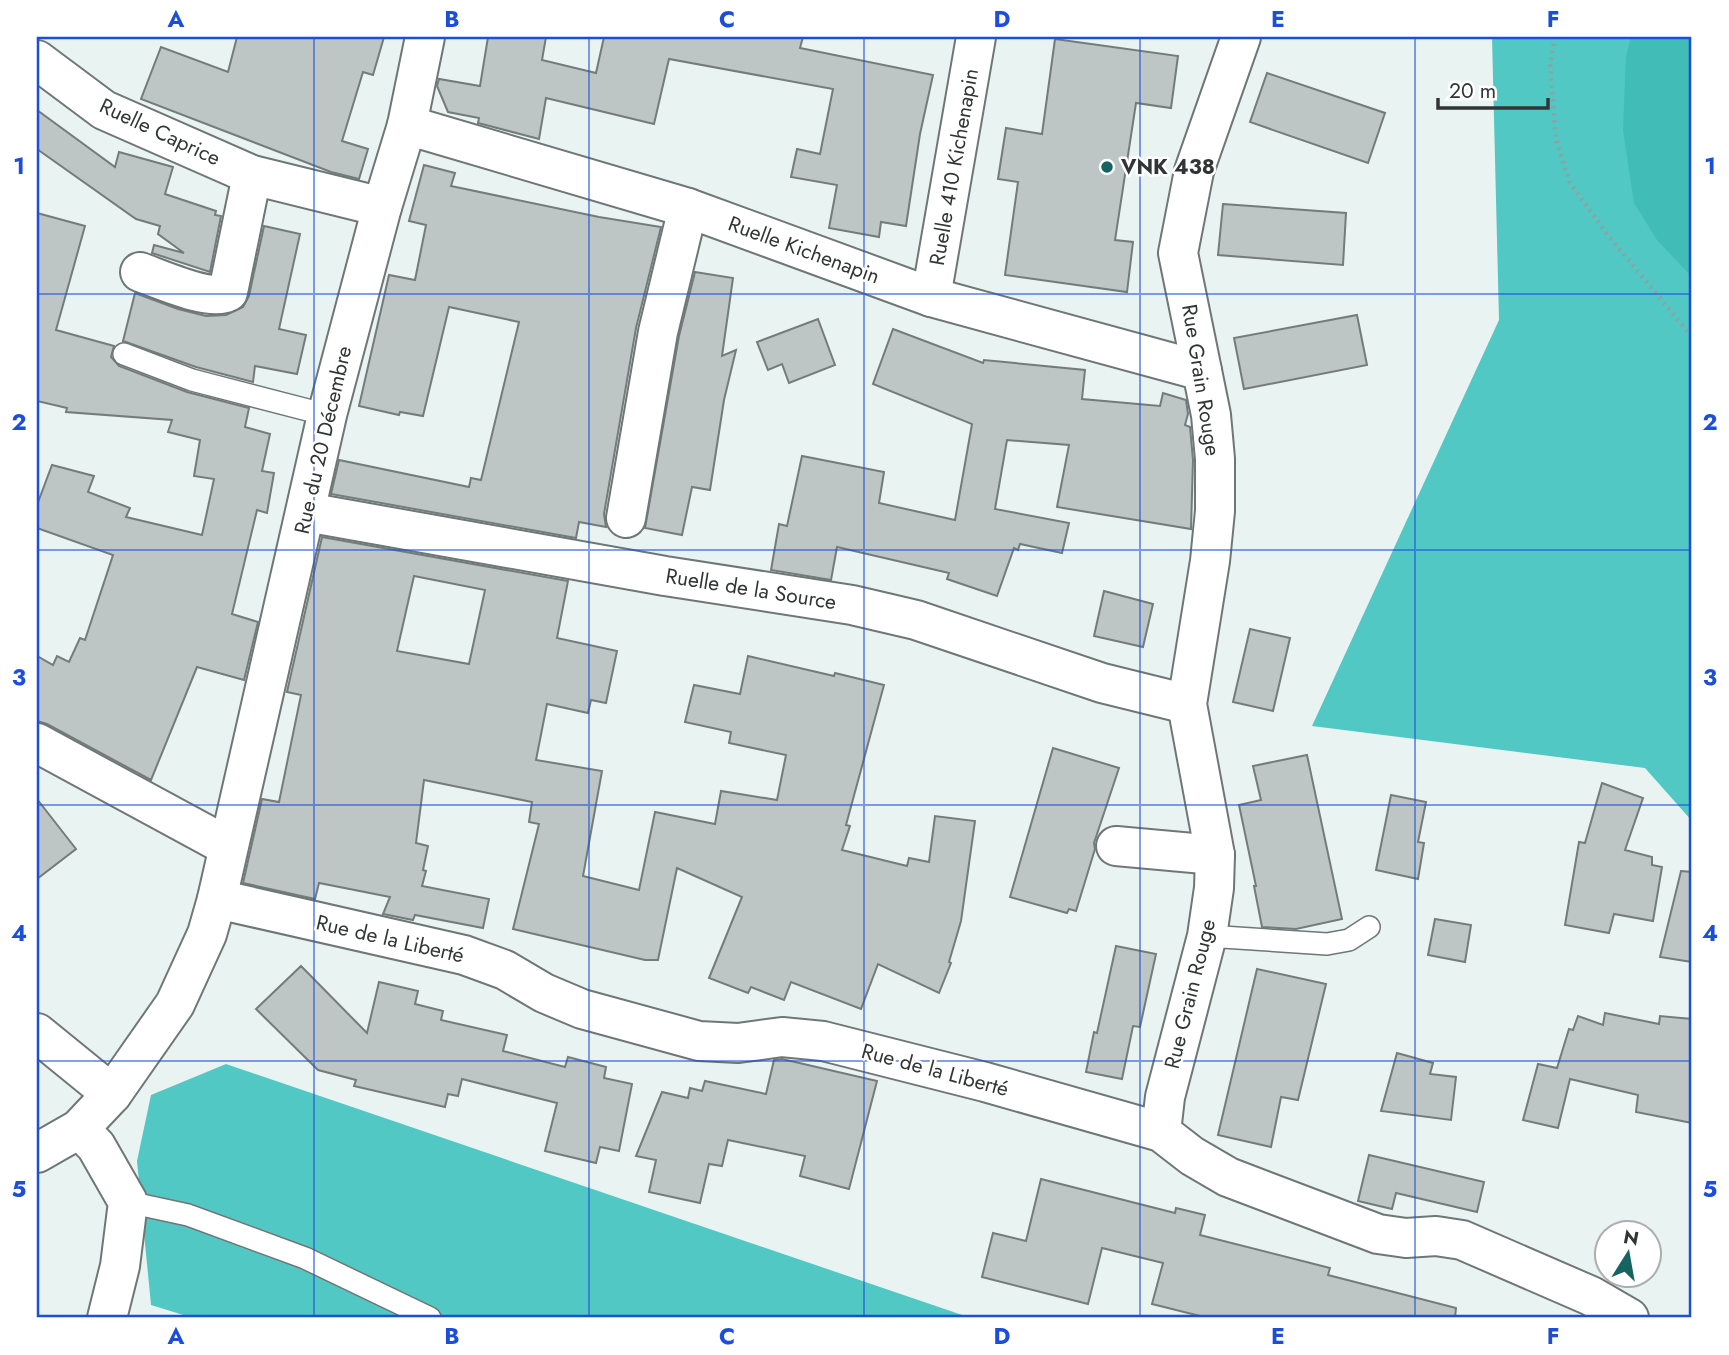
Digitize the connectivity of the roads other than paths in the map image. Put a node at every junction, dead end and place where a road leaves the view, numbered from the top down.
1 (425, 37) edge
2 (976, 37) edge
3 (1241, 37) edge
4 (37, 60) edge
5 (407, 125) junction
6 (252, 174) junction
7 (382, 207) junction
8 (688, 208) junction
9 (139, 272) dead end
10 (931, 297) junction
11 (124, 354) dead end
12 (1202, 371) junction
13 (327, 415) junction
14 (306, 512) junction
15 (626, 518) dead end
16 (1187, 704) junction
17 (37, 743) edge
18 (227, 846) junction
19 (1116, 846) dead end
20 (1215, 855) junction
21 (217, 899) junction
22 (1369, 927) dead end
23 (1207, 936) junction
24 (37, 1033) edge
25 (112, 1094) junction
26 (79, 1129) junction
27 (1161, 1132) junction
28 (37, 1153) edge
29 (128, 1202) junction
30 (107, 1318) edge
31 (430, 1318) edge
32 (1629, 1318) edge

1 - 5 street, Rue du 20 Décembre
2 - 10 street, Ruelle 410 Kichenapin
3 - 12 street, Rue Grain Rouge
4 - 6 street, Ruelle Caprice
5 - 7 street, Rue du 20 Décembre
5 - 8 street, Ruelle Kichenapin
6 - 7 street, Ruelle Caprice
6 - 9 street
7 - 13 street, Rue du 20 Décembre
8 - 10 street, Ruelle Kichenapin
8 - 15 street
10 - 12 street, Ruelle Kichenapin
11 - 13 lane
12 - 16 street, Rue Grain Rouge
13 - 14 street, Rue du 20 Décembre
14 - 16 street, Ruelle de la Source
14 - 18 street, Rue du 20 Décembre
16 - 20 street, Rue Grain Rouge
17 - 18 street
18 - 21 street, Rue du 20 Décembre
19 - 20 street
20 - 23 street, Rue Grain Rouge
21 - 25 street, Rue du 20 Décembre
21 - 27 street, Rue de la Liberté
22 - 23 lane
23 - 27 street, Rue Grain Rouge
24 - 25 street
25 - 26 street, Rue du 20 Décembre
26 - 28 street, Rue du 20 Décembre
26 - 29 street
27 - 32 street, Rue de la Liberté
29 - 30 street
29 - 31 lane

